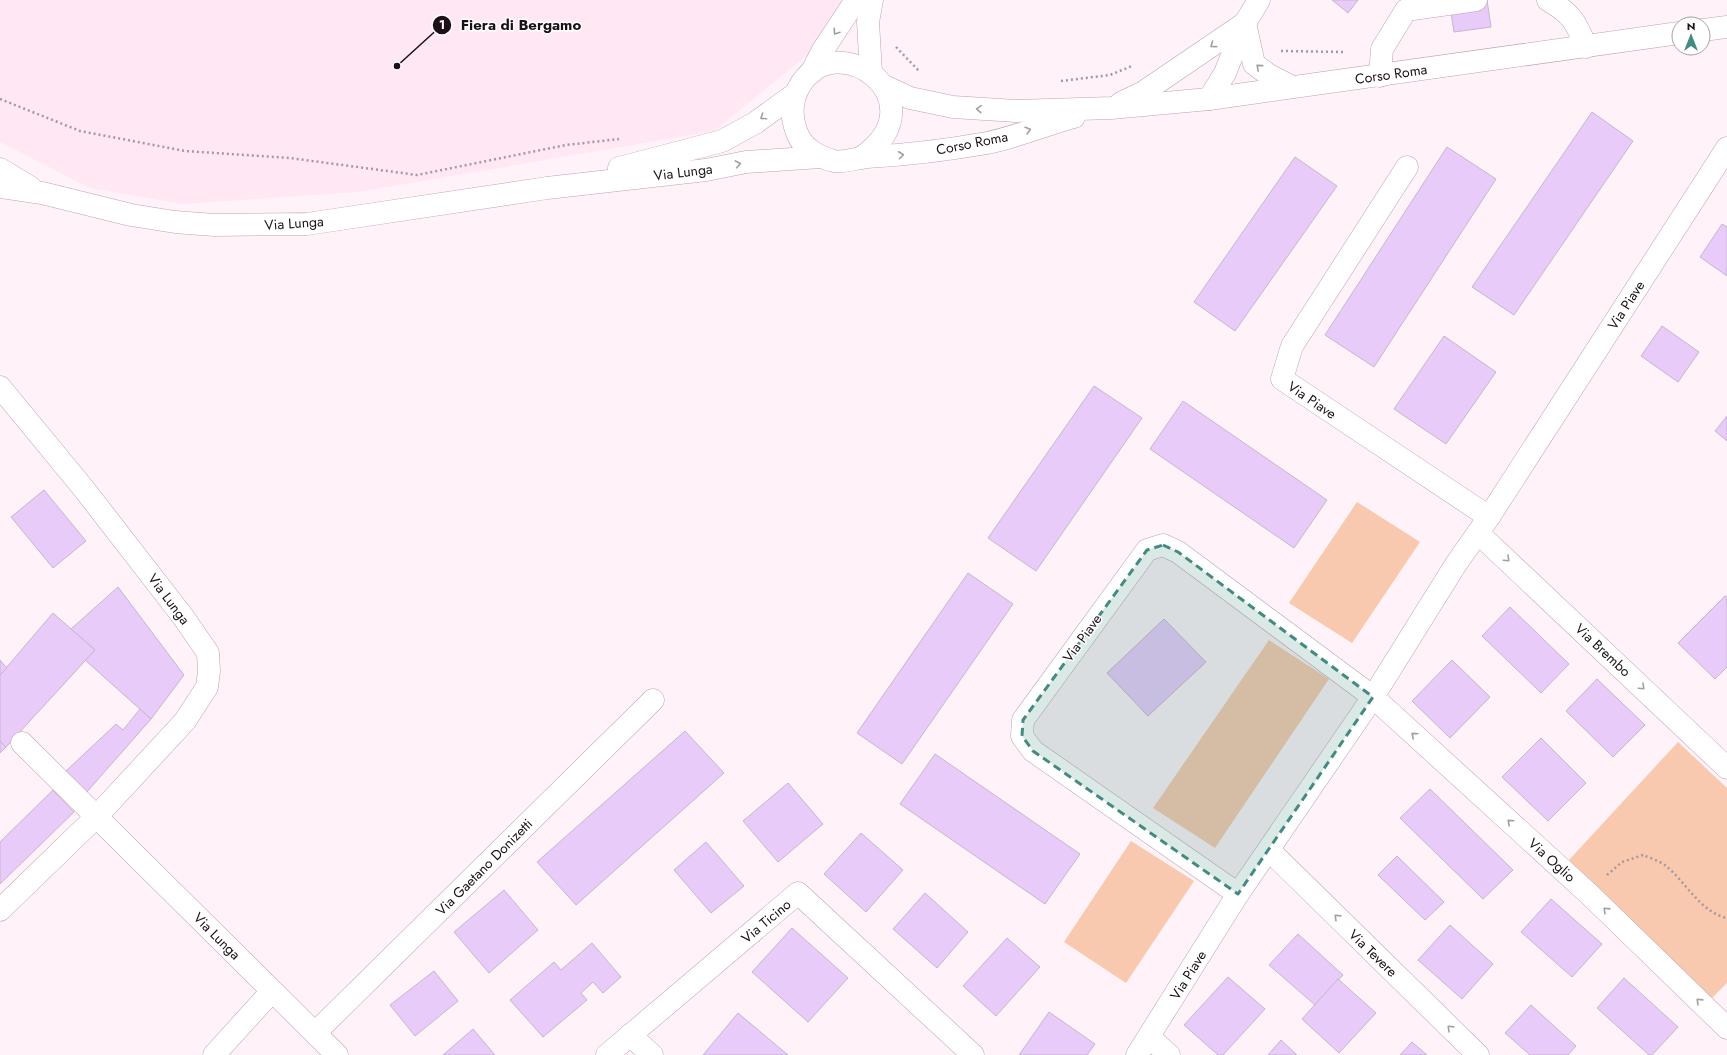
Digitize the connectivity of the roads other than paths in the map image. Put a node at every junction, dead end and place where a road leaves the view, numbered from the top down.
1 (858, 0) edge
2 (872, 0) edge
3 (1258, 0) edge
4 (1476, 0) edge
5 (1548, 0) edge
6 (1727, 27) edge
7 (1711, 29) edge
8 (1246, 31) junction
9 (1671, 34) edge
10 (1586, 46) junction
11 (811, 73) junction
12 (1380, 76) junction
13 (877, 79) junction
14 (1292, 87) junction
15 (795, 94) junction
16 (1209, 99) junction
17 (1106, 108) junction
18 (1726, 153) edge
19 (820, 157) junction
20 (862, 158) junction
21 (1407, 167) dead end
22 (0, 169) edge
23 (0, 186) edge
24 (547, 188) junction
25 (42, 193) junction
26 (0, 387) edge
27 (1484, 525) junction
28 (1373, 697) junction
29 (653, 700) dead end
30 (22, 743) dead end
31 (1727, 768) edge
32 (97, 816) junction
33 (1269, 850) junction
34 (1238, 894) junction
35 (0, 910) edge
36 (272, 991) junction
37 (1727, 1028) edge
38 (315, 1033) junction
39 (630, 1036) junction
40 (1149, 1037) junction
41 (214, 1055) edge
42 (337, 1055) edge
43 (607, 1055) edge
44 (652, 1055) edge
45 (973, 1055) edge
46 (1137, 1055) edge
47 (1169, 1055) edge
48 (1478, 1055) edge

1 -> 11 street
2 - 13 street
3 - 8 street
4 - 12 street
5 - 10 street
6 - 7 street
14 -> 8 street
8 - 16 street
8 -> 17 street
9 - 10 street, Corso Roma
10 - 12 street, Corso Roma
11 - 13 street, Corso Roma
11 - 15 street, Corso Roma
12 - 14 street, Corso Roma
17 -> 13 street, Corso Roma
13 - 20 street
14 - 16 street, Corso Roma
15 - 19 street, Corso Roma
15 -> 24 street, Via Lunga
16 - 17 street, Corso Roma
20 -> 17 street, Corso Roma
18 - 27 street, Via Piave
19 - 20 street, Corso Roma
24 -> 19 street, Via Lunga
21 - 27 street, Via Piave
22 - 25 street, Via Lunga
23 - 25 street, Via Lunga
24 - 25 street, Via Lunga
26 - 32 street, Via Lunga
27 - 28 street, Via Piave
27 -> 31 street, Via Brembo
28 - 33 street, Via Piave
28 - 34 street, Via Piave
37 -> 28 street, Via Oglio
29 - 38 street, Via Gaetano Donizetti
30 - 32 street, Via Lunga
32 - 35 street, Via Lunga
32 - 36 street, Via Lunga
33 - 34 street, Via Piave
48 -> 33 street, Via Tevere
34 - 40 street, Via Piave
36 - 38 street, Via Lunga
36 - 41 street
38 - 42 street, Via Lunga
39 - 43 street, Via Ticino
39 - 44 street
39 - 45 street, Via Ticino
40 - 46 street, Via Piave
40 - 47 street

